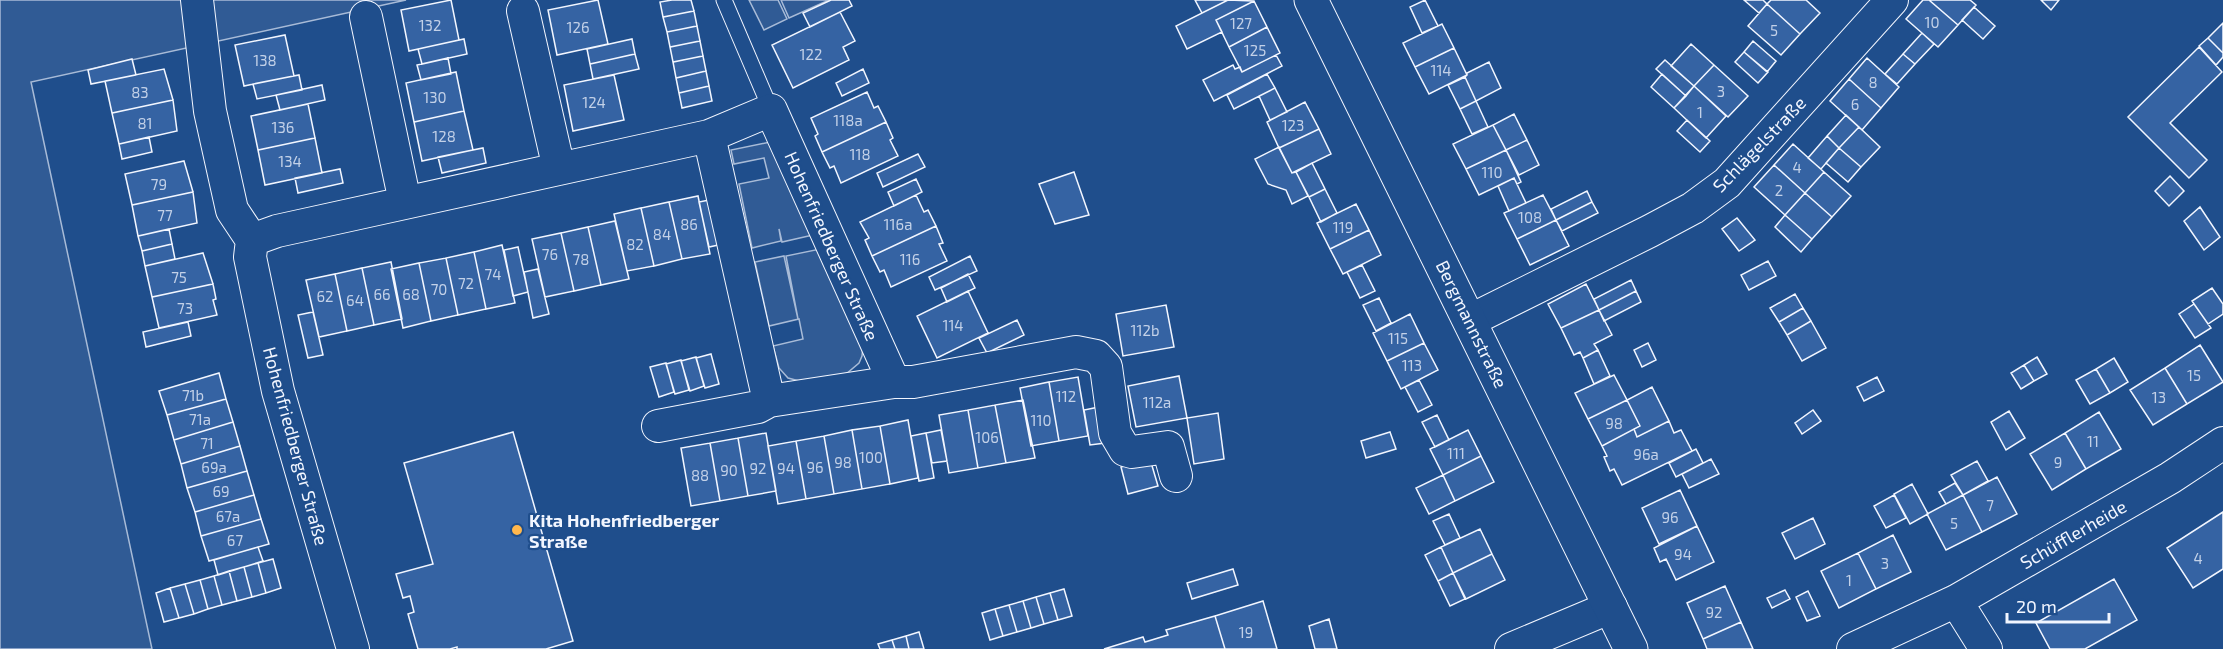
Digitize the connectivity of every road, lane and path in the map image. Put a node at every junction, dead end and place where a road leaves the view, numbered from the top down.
1 (724, 0) edge
2 (1311, 0) edge
3 (1892, 0) edge
4 (197, 4) edge
5 (523, 11) dead end
6 (366, 17) dead end
7 (771, 110) junction
8 (709, 136) junction
9 (558, 169) junction
10 (405, 202) junction
11 (252, 240) junction
12 (1471, 320) junction
13 (894, 382) junction
14 (769, 401) junction
15 (658, 426) dead end
16 (2223, 443) edge
17 (1176, 476) dead end
18 (1956, 601) junction
19 (1611, 607) junction
20 (353, 649) edge
21 (1511, 649) edge
22 (1631, 649) edge
23 (1853, 649) edge
24 (1986, 649) edge

1 - 7 lane, Hohenfriedberger Straße
2 - 12 street, Bergmannstraße
3 - 12 street, Schlägelstraße
4 - 11 street
5 - 9 street
6 - 10 street
7 - 8 street
7 - 13 street, Hohenfriedberger Straße
8 - 9 street
8 - 14 street
9 - 10 street
10 - 11 street
11 - 20 street, Hohenfriedberger Straße
12 - 19 street, Bergmannstraße
13 - 14 street
13 - 17 street
14 - 15 street
16 - 18 street, Schüfflerheide
18 - 23 street, Schüfflerheide
18 - 24 street
19 - 21 street
19 - 22 street, Bergmannstraße

